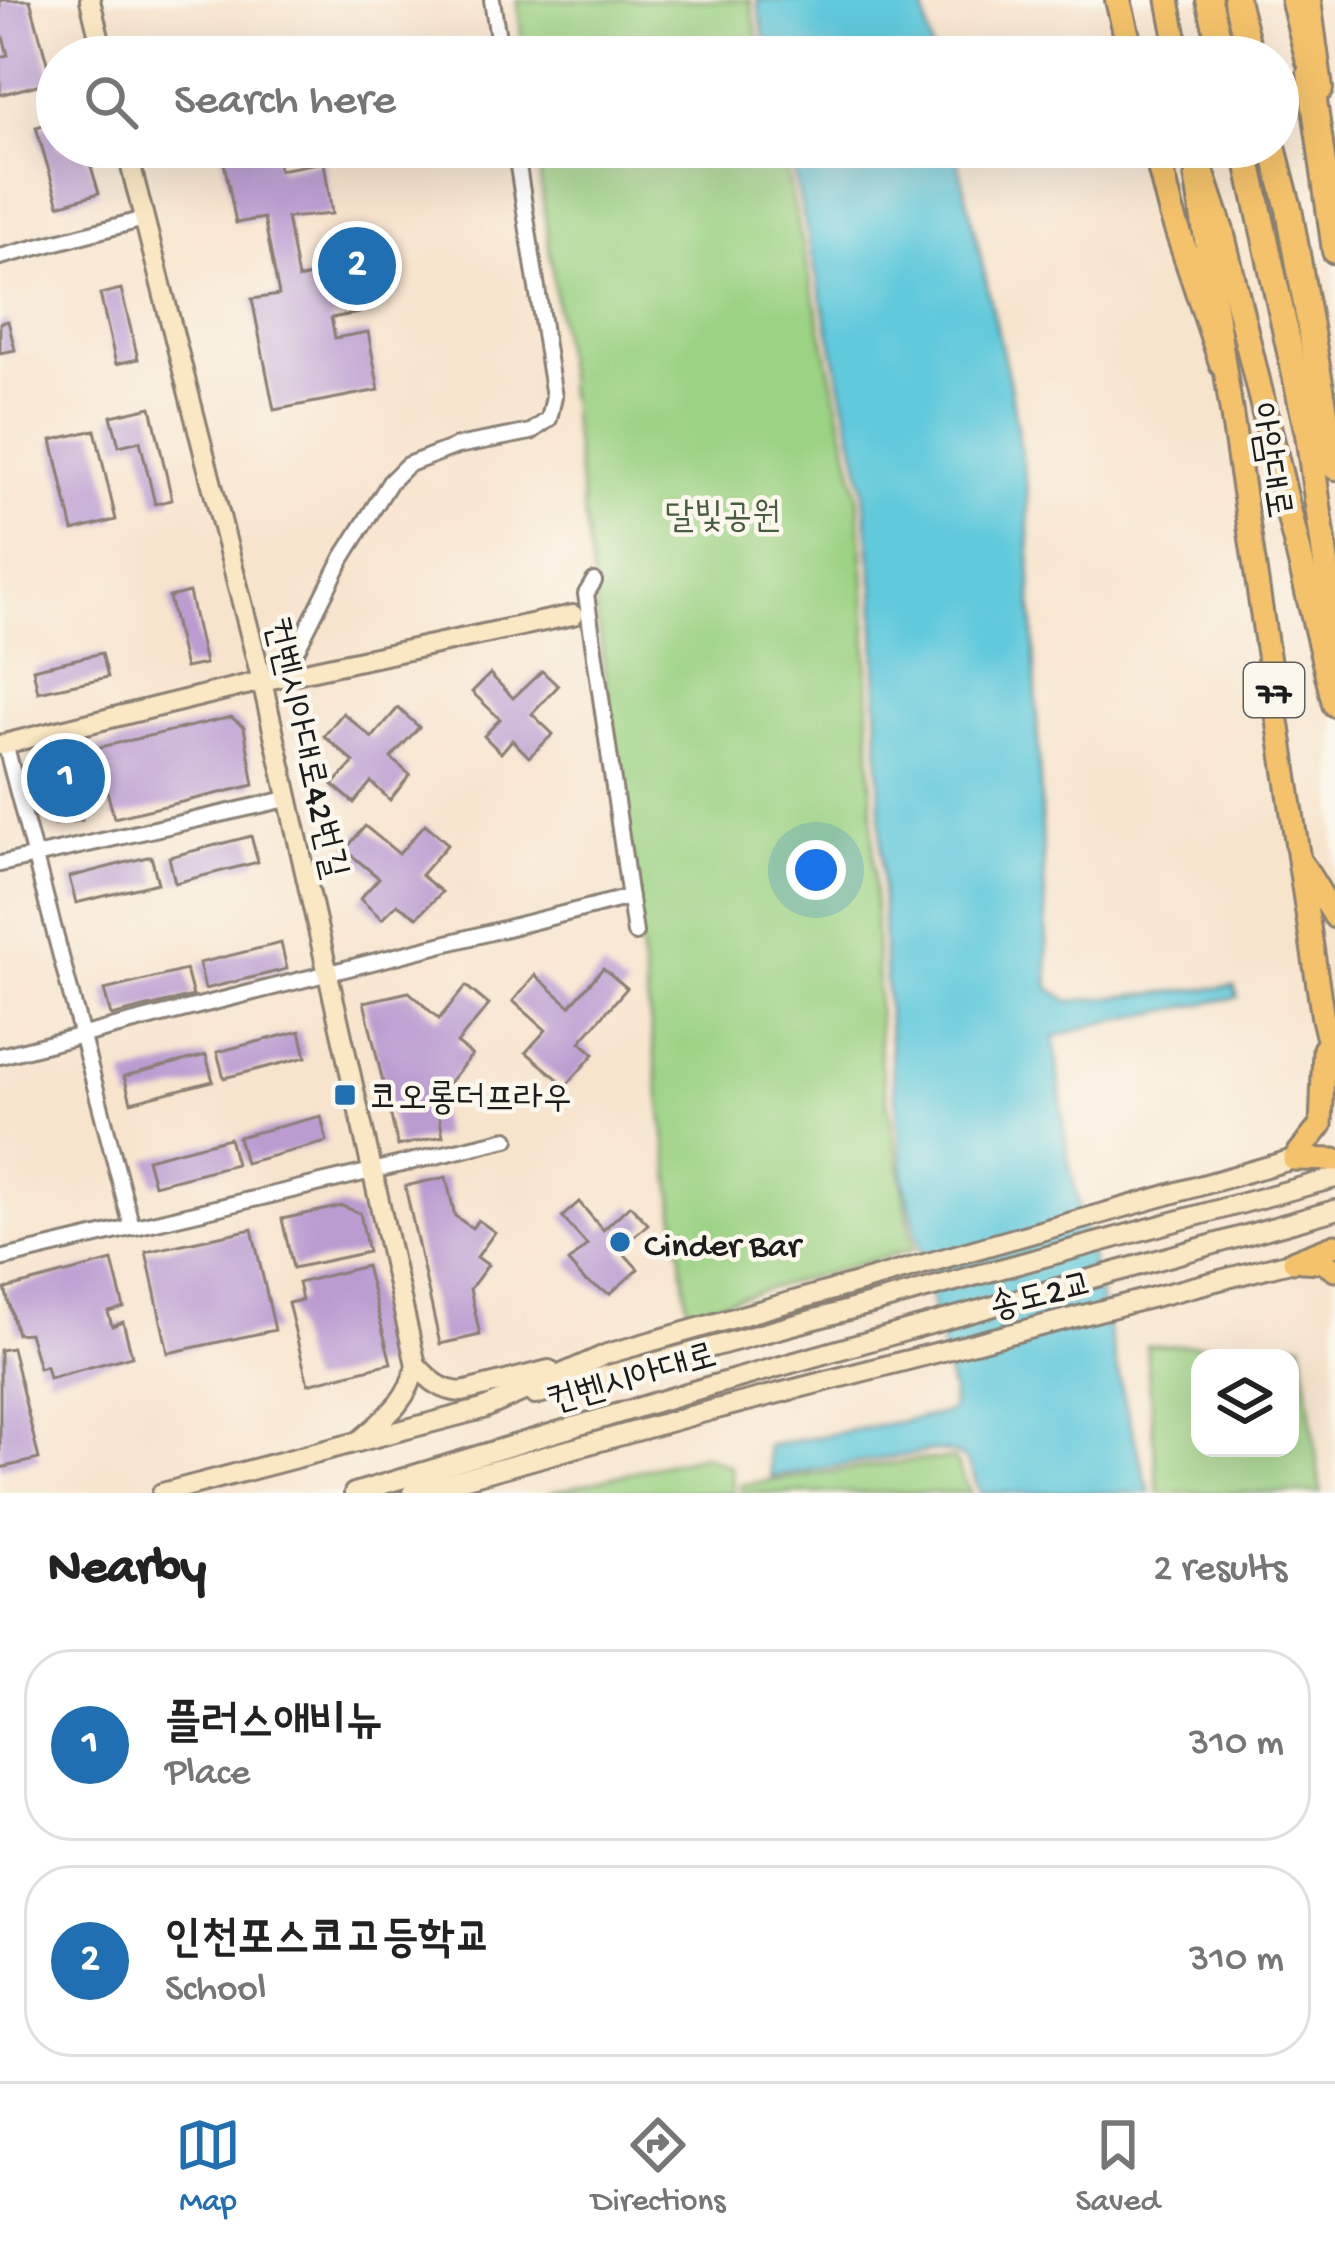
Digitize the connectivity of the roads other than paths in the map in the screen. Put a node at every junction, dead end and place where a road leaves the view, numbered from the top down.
1 (90, 0) edge
2 (492, 0) edge
3 (1118, 0) edge
4 (1168, 0) edge
5 (1209, 0) edge
6 (1236, 0) edge
7 (1292, 0) edge
8 (1308, 0) edge
9 (99, 36) edge
10 (498, 36) edge
11 (1127, 36) edge
12 (1175, 36) edge
13 (1218, 36) edge
14 (1245, 36) edge
15 (1310, 72) junction
16 (1325, 128) junction
17 (131, 168) edge
18 (518, 168) edge
19 (1160, 168) edge
20 (1195, 168) edge
21 (1199, 168) edge
22 (1250, 168) edge
23 (1279, 168) edge
24 (1335, 190) edge
25 (144, 220) junction
26 (1335, 251) edge
27 (0, 257) edge
28 (1222, 363) junction
29 (1335, 467) edge
30 (594, 581) dead end
31 (574, 615) dead end
32 (1335, 628) edge
33 (298, 646) dead end
34 (262, 681) junction
35 (1335, 704) edge
36 (2, 744) edge
37 (286, 799) junction
38 (33, 857) junction
39 (1299, 860) junction
40 (0, 864) edge
41 (630, 897) junction
42 (1335, 917) edge
43 (634, 933) dead end
44 (326, 971) junction
45 (1329, 1009) edge
46 (80, 1036) junction
47 (0, 1056) edge
48 (1335, 1068) edge
49 (507, 1139) dead end
50 (1294, 1159) junction
51 (1335, 1160) edge
52 (375, 1170) junction
53 (1335, 1178) edge
54 (1335, 1210) edge
55 (132, 1227) junction
56 (1335, 1245) edge
57 (0, 1259) edge
58 (1294, 1261) junction
59 (1335, 1270) edge
60 (913, 1281) junction
61 (927, 1325) joint
62 (607, 1354) junction
63 (932, 1354) joint
64 (416, 1365) junction
65 (483, 1409) junction
66 (358, 1442) junction
67 (162, 1493) edge
68 (354, 1493) edge
69 (412, 1493) edge

1 - 9 main road
2 - 10 street
3 - 11 highway
4 - 12 main road
5 - 13 highway
6 - 14 highway
7 - 15 main road
8 - 16 highway
15 - 16 main road
15 - 26 highway
16 - 24 main road
17 - 25 main road, 컨벤시아대로42번길
18 - 33 street
19 - 28 highway
20 - 28 main road, 아암대로 / 77
21 - 35 highway
22 - 32 highway, 아암대로
23 - 29 highway, 아암대로
25 - 27 street
25 - 34 main road, 컨벤시아대로42번길
28 - 39 main road, 아암대로 / 77
30 - 41 street
31 - 34 main road
34 - 36 main road
34 - 37 main road, 컨벤시아대로42번길
36 - 38 street
37 - 38 street
37 - 44 main road, 컨벤시아대로42번길
38 - 40 street
38 - 46 street
39 - 42 main road
39 - 45 main road, 아암대로 / 77
41 - 43 street
41 - 44 street
44 - 46 street
44 - 52 main road, 컨벤시아대로42번길
45 - 48 main road, 아암대로 / 77
45 - 50 main road
46 - 47 street
46 - 55 street
49 - 52 street
50 - 51 main road
50 - 60 main road
52 - 55 street
52 - 64 main road, 컨벤시아대로42번길
53 - 60 main road, 송도2교
54 - 61 main road, 송도2교
55 - 57 street
56 - 58 main road
58 - 59 main road
58 - 63 main road, 송도2교
60 - 62 main road, 컨벤시아대로
60 - 65 main road, 컨벤시아대로
61 - 68 main road, 컨벤시아대로
62 - 64 main road
62 - 65 main road, 컨벤시아대로
63 - 69 main road, 컨벤시아대로
64 - 66 main road
65 - 66 main road, 컨벤시아대로
66 - 67 main road, 컨벤시아대로

